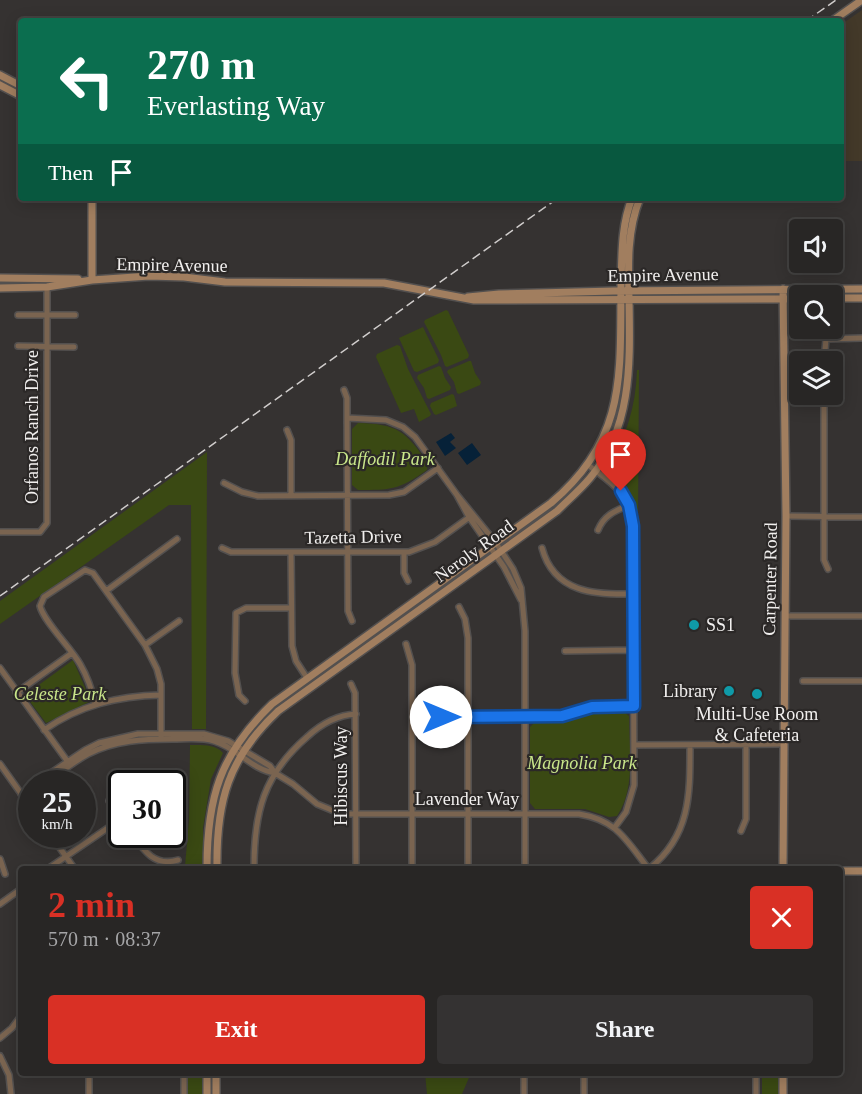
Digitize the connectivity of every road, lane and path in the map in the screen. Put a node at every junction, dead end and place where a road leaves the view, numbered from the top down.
1 (862, 0) edge
2 (836, 18) edge
3 (0, 75) edge
4 (18, 84) edge
5 (0, 85) edge
6 (18, 94) edge
7 (92, 201) edge
8 (631, 201) edge
9 (639, 201) edge
10 (627, 212) junction
11 (632, 222) junction
12 (0, 280) edge
13 (92, 280) junction
14 (47, 287) junction
15 (0, 288) edge
16 (783, 289) junction
17 (862, 289) edge
18 (625, 290) junction
19 (514, 294) junction
20 (465, 298) junction
21 (783, 298) junction
22 (789, 298) edge
23 (843, 298) edge
24 (862, 298) edge
25 (625, 300) junction
26 (511, 302) junction
27 (18, 315) dead end
28 (47, 315) junction
29 (75, 315) dead end
30 (860, 338) edge
31 (18, 346) dead end
32 (47, 346) junction
33 (74, 347) dead end
34 (825, 351) edge
35 (344, 390) dead end
36 (824, 405) edge
37 (348, 418) junction
38 (287, 430) dead end
39 (588, 465) junction
40 (438, 468) junction
41 (596, 471) junction
42 (224, 483) dead end
43 (291, 495) junction
44 (347, 496) junction
45 (629, 505) junction
46 (472, 515) junction
47 (786, 516) junction
48 (824, 516) junction
49 (862, 517) edge
50 (598, 530) dead end
51 (0, 532) edge
52 (177, 540) dead end
53 (493, 545) junction
54 (222, 548) dead end
55 (542, 548) dead end
56 (291, 552) junction
57 (347, 552) junction
58 (404, 552) junction
59 (498, 553) junction
60 (828, 569) dead end
61 (408, 581) dead end
62 (106, 591) junction
63 (633, 594) junction
64 (459, 607) dead end
65 (291, 608) junction
66 (785, 616) junction
67 (862, 616) edge
68 (179, 621) dead end
69 (352, 621) dead end
70 (406, 644) dead end
71 (145, 645) junction
72 (633, 650) junction
73 (565, 651) dead end
74 (72, 653) junction
75 (0, 668) edge
76 (307, 678) junction
77 (803, 681) dead end
78 (862, 681) edge
79 (351, 684) dead end
80 (16, 693) junction
81 (161, 695) junction
82 (245, 701) dead end
83 (95, 704) junction
84 (634, 706) junction
85 (356, 714) junction
86 (412, 717) junction
87 (468, 717) junction
88 (525, 717) junction
89 (44, 730) junction
90 (161, 736) junction
91 (746, 744) junction
92 (783, 744) junction
93 (634, 745) junction
94 (690, 745) junction
95 (234, 748) junction
96 (242, 753) junction
97 (0, 764) edge
98 (69, 764) junction
99 (59, 770) edge
100 (62, 770) edge
101 (275, 773) junction
102 (18, 789) edge
103 (356, 814) junction
104 (412, 814) junction
105 (468, 814) junction
106 (525, 814) junction
107 (615, 827) junction
108 (108, 828) edge
109 (741, 831) dead end
110 (60, 848) edge
111 (141, 848) edge
112 (66, 856) junction
113 (0, 859) edge
114 (178, 860) dead end
115 (52, 866) edge
116 (73, 866) edge
117 (207, 866) edge
118 (217, 866) edge
119 (254, 866) edge
120 (356, 866) edge
121 (412, 866) edge
122 (468, 866) edge
123 (525, 866) edge
124 (647, 866) edge
125 (651, 866) edge
126 (783, 866) edge
127 (843, 871) edge
128 (862, 871) edge
129 (5, 874) dead end
130 (18, 891) edge
131 (0, 904) edge
132 (18, 1020) edge
133 (0, 1038) edge
134 (0, 1056) edge
135 (89, 1076) edge
136 (184, 1076) edge
137 (207, 1076) edge
138 (216, 1076) edge
139 (524, 1076) edge
140 (584, 1076) edge
141 (756, 1076) edge
142 (783, 1076) edge
143 (11, 1094) edge
144 (89, 1094) edge
145 (184, 1094) edge
146 (207, 1094) edge
147 (216, 1094) edge
148 (524, 1094) edge
149 (584, 1094) edge
150 (756, 1094) edge
151 (783, 1094) edge

1 - 2 street
3 - 4 street
5 - 6 street
7 - 13 street
8 - 10 street, Neroly Road
9 - 11 street, Neroly Road
10 - 11 street
10 - 18 street, Neroly Road
11 - 18 street, Neroly Road
12 - 13 street, Empire Avenue
13 - 14 street, Empire Avenue
13 - 20 street, Empire Avenue
14 - 15 street, Empire Avenue
14 - 28 street, Orfanos Ranch Drive
16 - 17 street, Empire Avenue
16 - 18 street, Empire Avenue
16 - 21 street, Carpenter Road
18 - 19 street, Empire Avenue
18 - 25 street, Neroly Road
19 - 20 street, Empire Avenue
19 - 26 street
20 - 26 street, Empire Avenue
21 - 22 street, Empire Avenue
21 - 25 street, Empire Avenue
21 - 47 street, Carpenter Road
23 - 24 street
25 - 26 street, Empire Avenue
25 - 39 street, Neroly Road
25 - 41 street, Neroly Road
27 - 28 street
28 - 29 street
28 - 32 street, Orfanos Ranch Drive
30 - 34 street
31 - 32 street
32 - 33 street
32 - 51 street, Orfanos Ranch Drive
35 - 37 street
36 - 48 street
37 - 40 street
37 - 44 street
38 - 43 street
39 - 41 street
39 - 53 street, Neroly Road
40 - 44 street
40 - 46 street
41 - 45 street
41 - 59 street, Neroly Road
42 - 43 street
43 - 44 street
44 - 57 street
45 - 50 street
45 - 63 street
46 - 53 street
46 - 58 street, Tazetta Drive
47 - 48 street
47 - 66 street, Carpenter Road
48 - 49 street
48 - 60 street
52 - 62 street
53 - 59 street
53 - 76 street, Neroly Road
54 - 56 street, Tazetta Drive
55 - 63 street
56 - 57 street, Tazetta Drive
56 - 65 street
57 - 58 street, Tazetta Drive
57 - 69 street
58 - 61 street
59 - 88 street
59 - 96 street, Neroly Road
62 - 71 street
62 - 74 street
63 - 72 street
64 - 87 street
65 - 76 street
65 - 82 street
66 - 67 street
66 - 92 street, Carpenter Road
68 - 71 street
70 - 86 street
71 - 81 street
72 - 73 street
72 - 84 street
74 - 80 street
74 - 83 street
75 - 80 street
76 - 95 street, Neroly Road
77 - 78 street
79 - 85 street, Hibiscus Way
80 - 89 street
81 - 83 street
81 - 90 street
83 - 89 street
84 - 88 street
84 - 93 street
85 - 101 street
85 - 103 street, Hibiscus Way
86 - 87 street
86 - 104 street
87 - 88 street
87 - 105 street
88 - 106 street
89 - 98 street
90 - 95 street, Lavender Way
90 - 98 street, Lavender Way
91 - 92 street
91 - 94 street
91 - 109 street
92 - 126 street, Carpenter Road
93 - 94 street
93 - 107 street
94 - 125 street
95 - 96 street, Lavender Way
95 - 117 street, Neroly Road
96 - 101 street, Lavender Way
96 - 118 street, Neroly Road
97 - 102 street
98 - 99 street
98 - 100 street
101 - 103 street, Lavender Way
101 - 119 street
103 - 104 street, Lavender Way
103 - 120 street, Hibiscus Way
104 - 105 street, Lavender Way
104 - 121 street
105 - 106 street, Lavender Way
105 - 122 street
106 - 107 street, Lavender Way
106 - 123 street
107 - 124 street, Lavender Way
108 - 112 street
110 - 112 street
111 - 114 street
112 - 115 street
112 - 116 street
113 - 129 street
127 - 128 street
130 - 131 street
132 - 133 street
134 - 143 street
135 - 144 street
136 - 145 street
137 - 146 street
138 - 147 street
139 - 148 street
140 - 149 street
141 - 150 street
142 - 151 street

